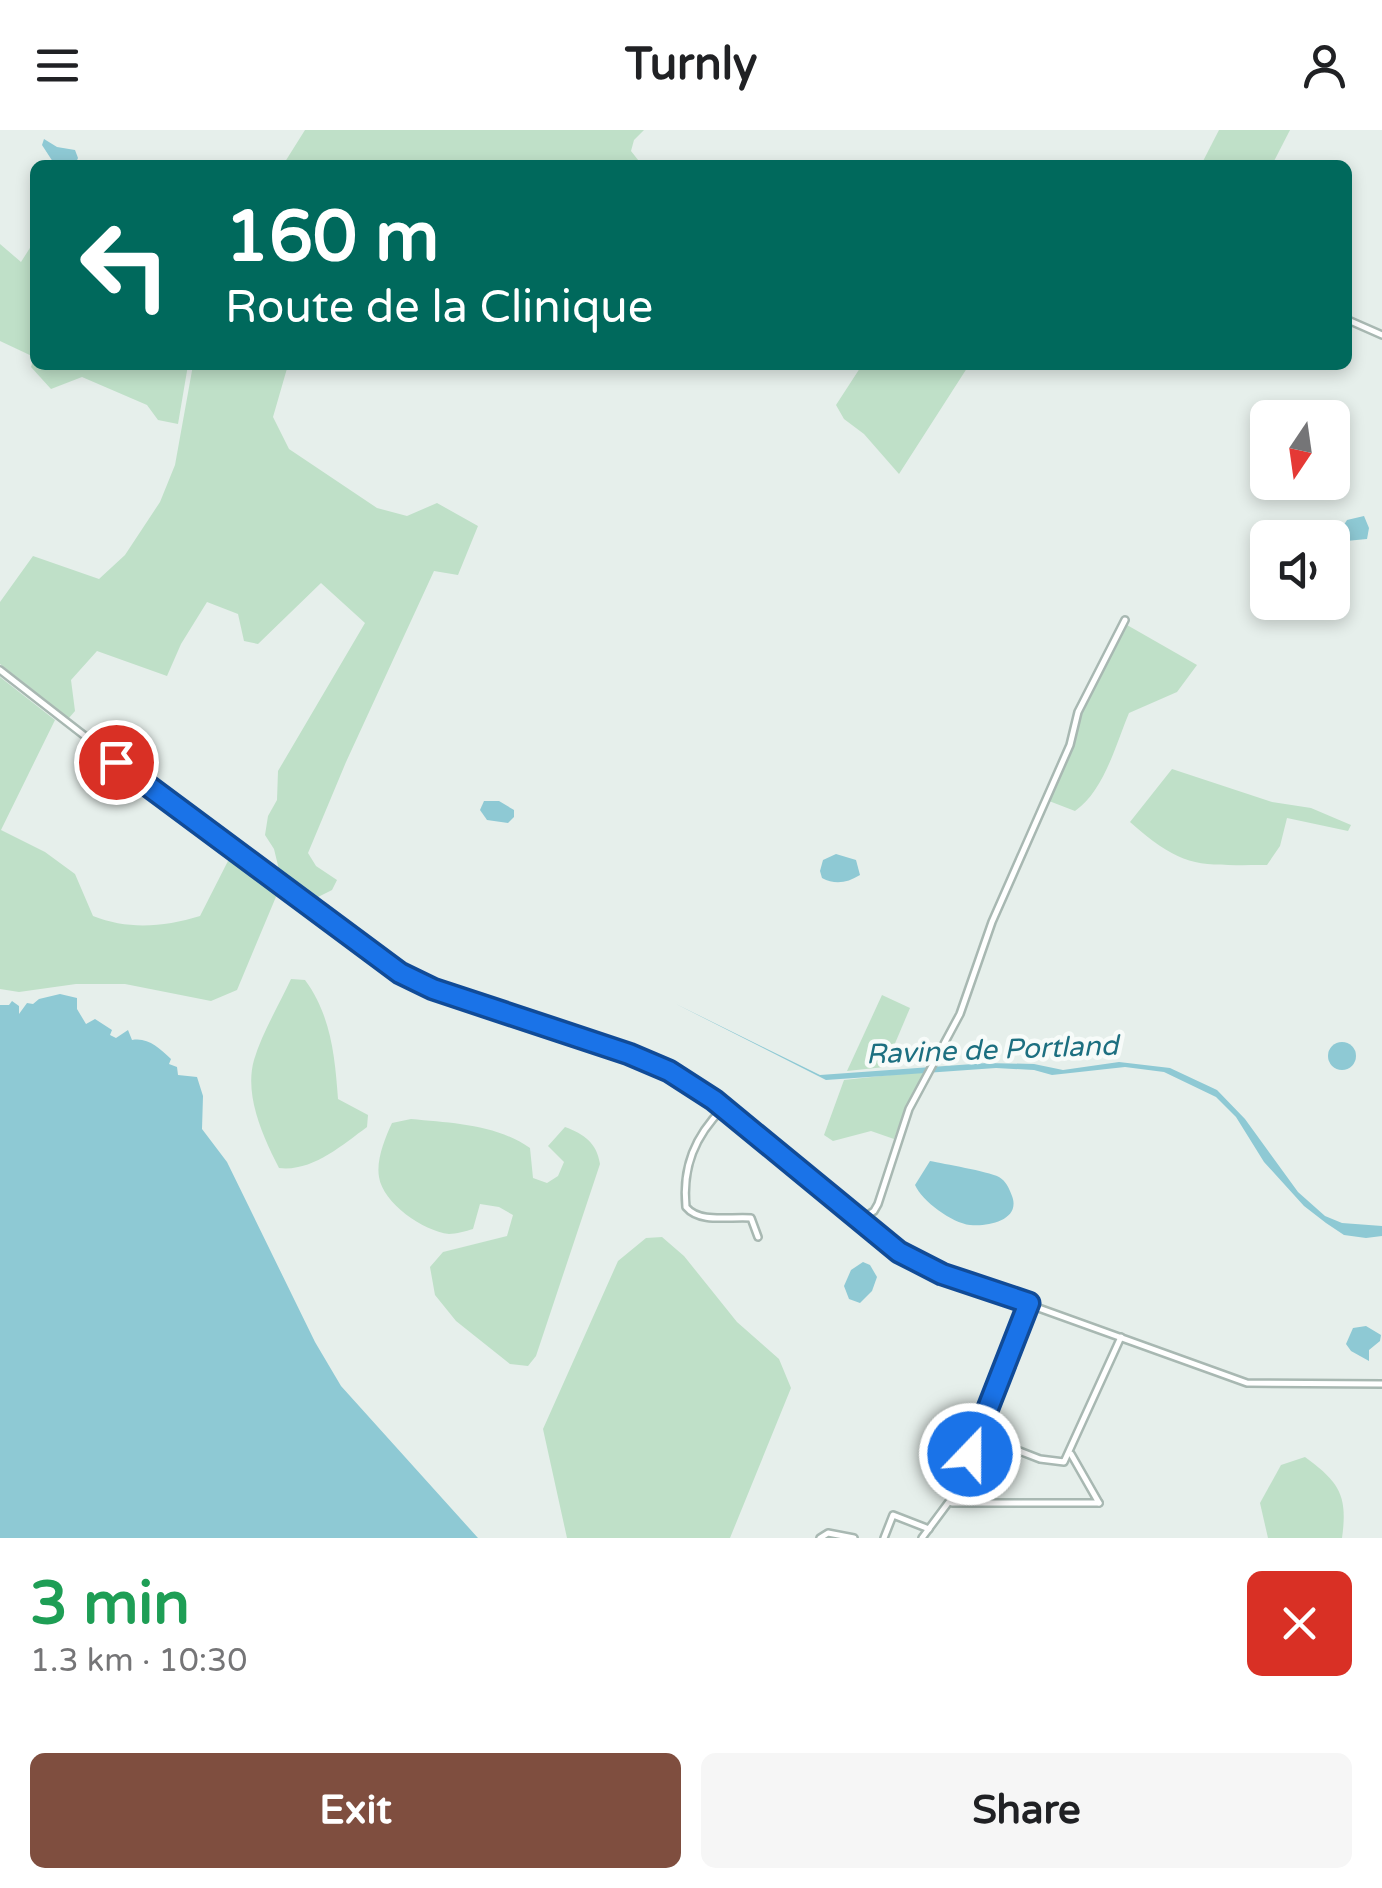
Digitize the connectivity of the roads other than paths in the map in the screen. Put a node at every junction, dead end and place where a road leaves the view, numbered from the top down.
1 (1352, 322) edge
2 (1382, 336) edge
3 (1126, 620) dead end
4 (0, 670) edge
5 (723, 1108) junction
6 (859, 1221) junction
7 (758, 1237) dead end
8 (1029, 1303) junction
9 (1121, 1337) junction
10 (1382, 1384) edge
11 (978, 1435) junction
12 (1070, 1452) junction
13 (950, 1503) junction
14 (929, 1529) junction
15 (820, 1538) edge
16 (854, 1538) edge
17 (884, 1538) edge
18 (922, 1538) edge

1 - 2 street
3 - 6 street
4 - 5 street
5 - 6 street
5 - 7 street
6 - 8 street
8 - 9 street
8 - 11 street
9 - 10 street
9 - 12 street
11 - 12 street
11 - 13 street
12 - 13 street
13 - 14 street
14 - 17 street
14 - 18 street
15 - 16 street

